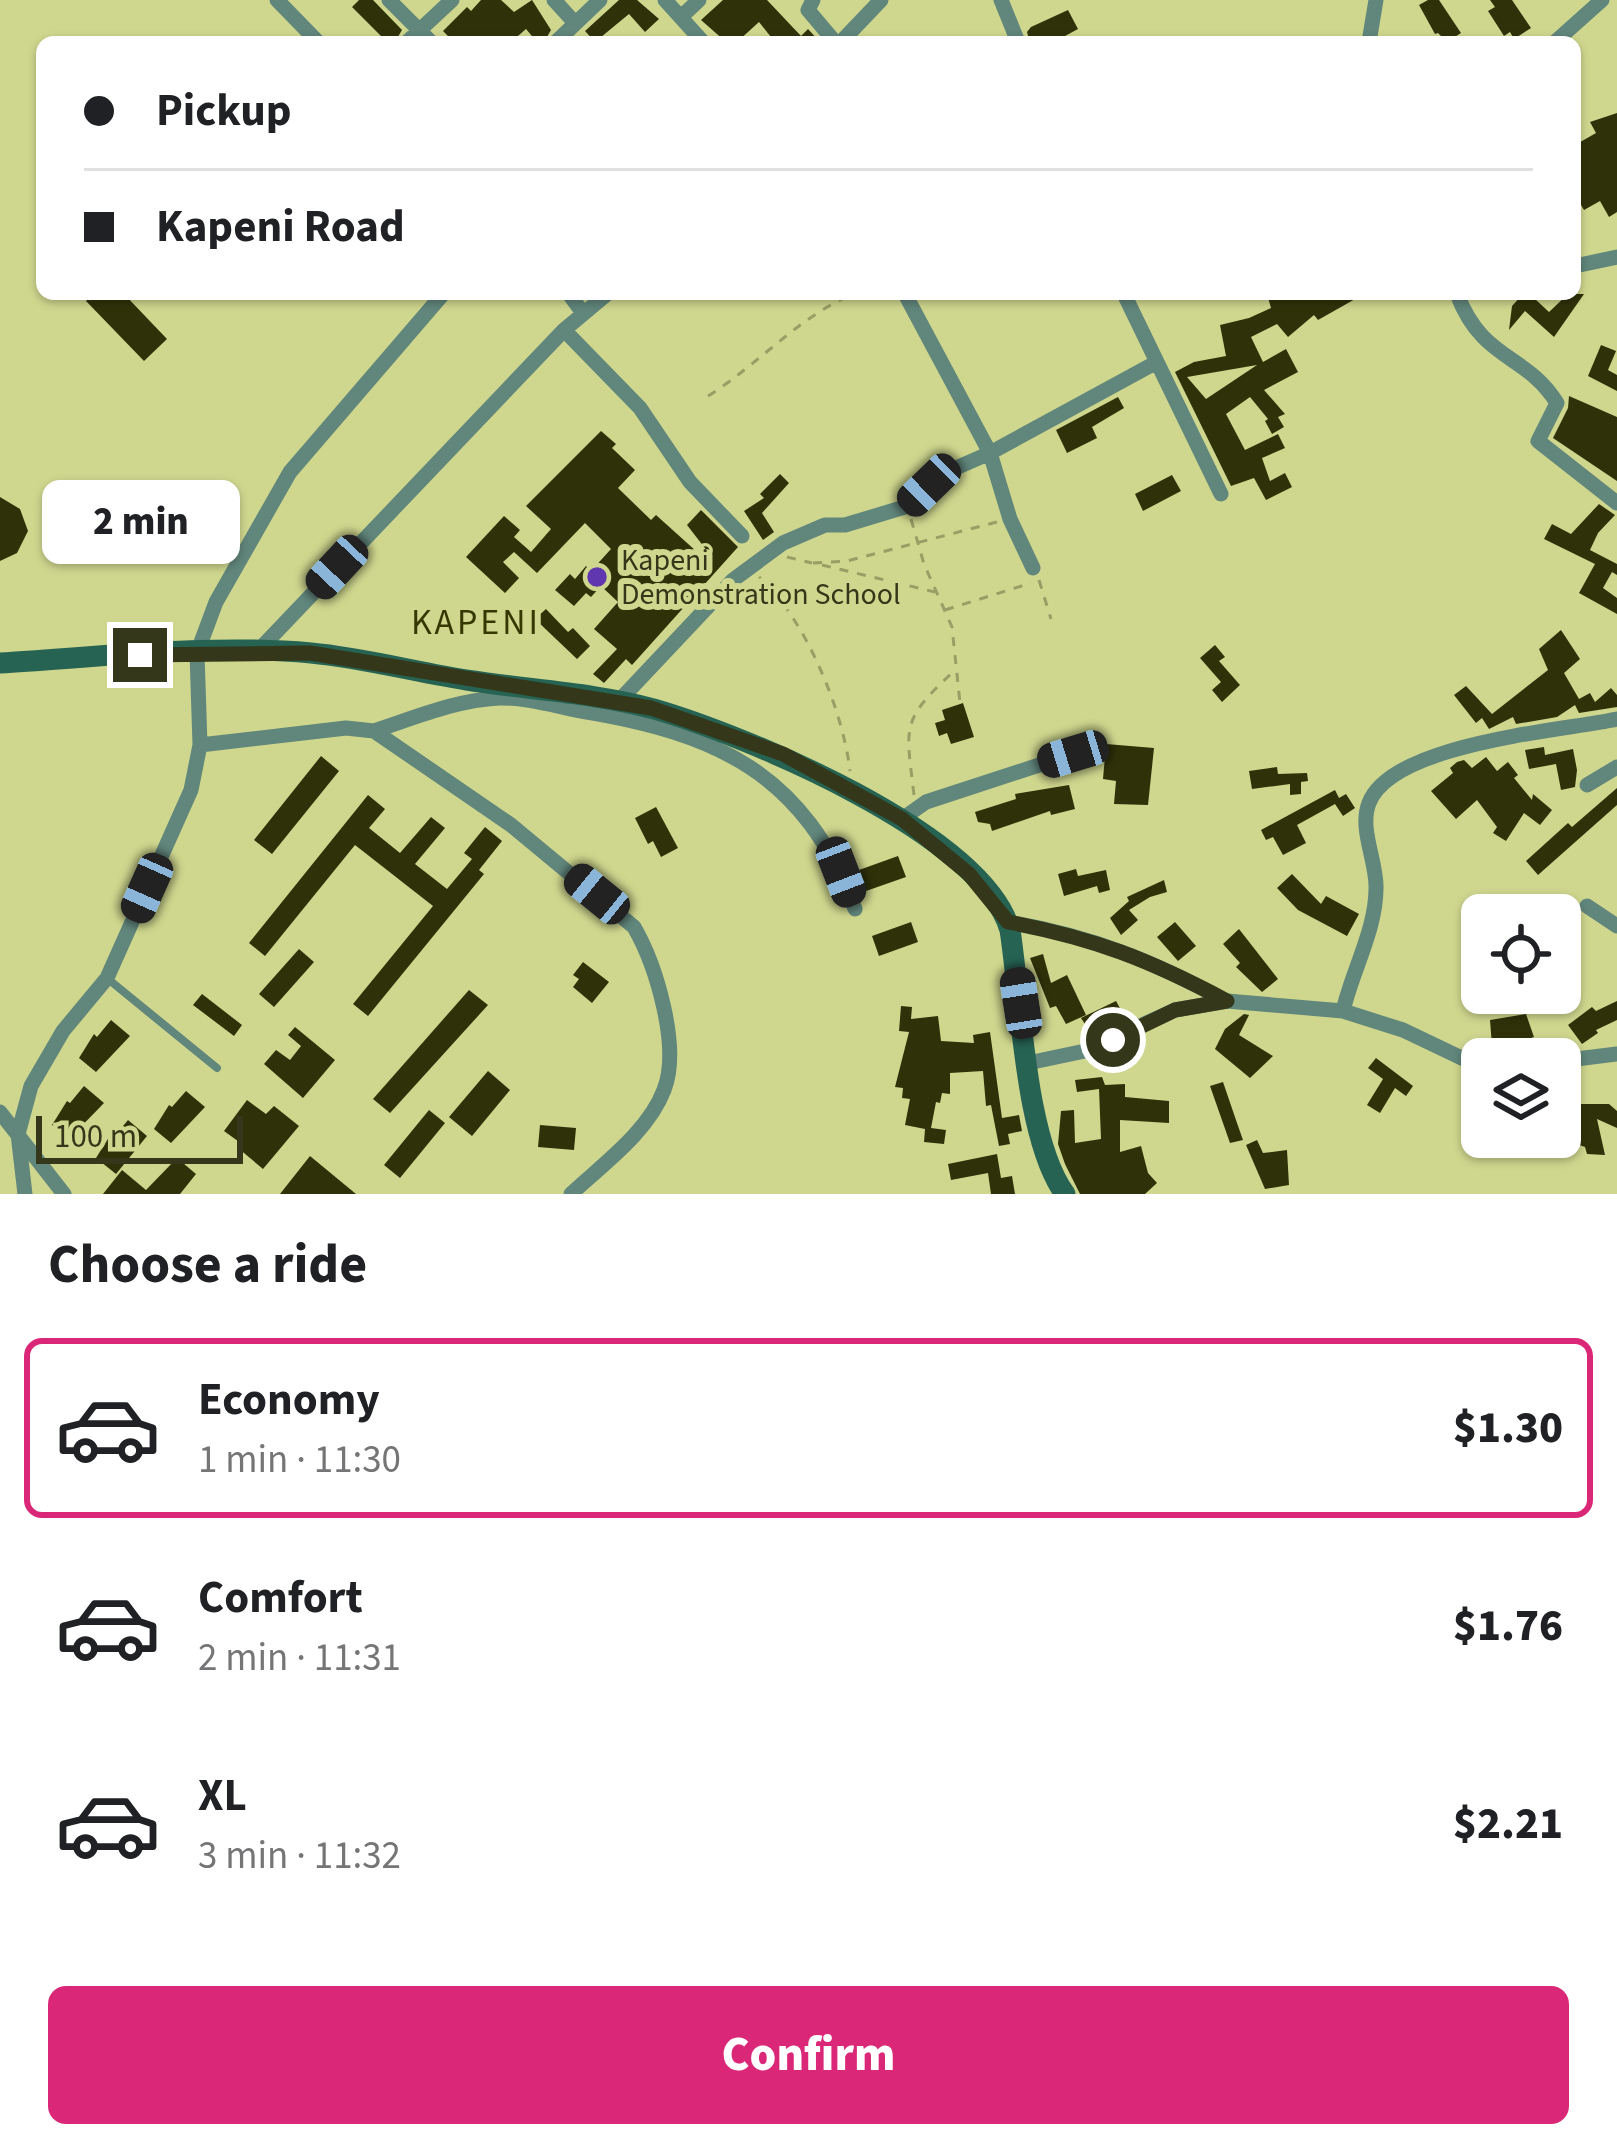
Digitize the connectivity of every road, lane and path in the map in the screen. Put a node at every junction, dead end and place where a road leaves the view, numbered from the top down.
1 (277, 0) edge
2 (389, 0) edge
3 (452, 0) edge
4 (554, 0) edge
5 (599, 0) edge
6 (665, 0) edge
7 (699, 0) edge
8 (813, 0) edge
9 (881, 0) edge
10 (1001, 0) edge
11 (1376, 0) edge
12 (1602, 0) edge
13 (681, 17) junction
14 (575, 23) junction
15 (312, 36) edge
16 (417, 36) edge
17 (421, 36) edge
18 (562, 36) edge
19 (698, 36) edge
20 (832, 36) edge
21 (844, 36) edge
22 (1016, 36) edge
23 (1370, 36) edge
24 (1563, 36) edge
25 (1617, 257) edge
26 (1581, 265) edge
27 (438, 300) edge
28 (573, 300) edge
29 (599, 300) edge
30 (838, 300) edge
31 (908, 300) edge
32 (1127, 300) edge
33 (1459, 300) edge
34 (583, 313) junction
35 (564, 330) junction
36 (1157, 362) junction
37 (708, 396) dead end
38 (990, 453) junction
39 (1221, 494) dead end
40 (1617, 503) edge
41 (908, 506) junction
42 (1010, 519) junction
43 (742, 536) dead end
44 (917, 544) junction
45 (769, 553) junction
46 (813, 563) junction
47 (748, 568) junction
48 (1036, 574) junction
49 (937, 592) junction
50 (945, 610) junction
51 (1051, 619) dead end
52 (197, 653) junction
53 (256, 653) junction
54 (0, 663) edge
55 (956, 669) junction
56 (617, 703) junction
57 (960, 703) dead end
58 (1617, 719) edge
59 (374, 731) junction
60 (200, 745) junction
61 (1073, 754) dead end
62 (1617, 766) edge
63 (1586, 784) dead end
64 (853, 792) junction
65 (908, 814) junction
66 (1587, 906) dead end
67 (855, 909) dead end
68 (1008, 922) junction
69 (1617, 926) edge
70 (107, 978) junction
71 (1227, 1001) junction
72 (1343, 1011) junction
73 (1617, 1054) edge
74 (1461, 1055) edge
75 (1581, 1058) edge
76 (1028, 1063) junction
77 (217, 1068) dead end
78 (0, 1112) edge
79 (18, 1134) junction
80 (25, 1194) edge
81 (64, 1194) edge
82 (571, 1194) edge
83 (1065, 1194) edge

1 - 15 street
2 - 16 street
3 - 17 street
4 - 14 street
5 - 14 street
6 - 13 street
7 - 13 street
8 - 20 street
9 - 21 street
10 - 22 street
11 - 23 street
12 - 24 street
13 - 19 street
14 - 18 street
25 - 26 street
27 - 52 street
28 - 34 street
29 - 34 street
30 - 37 path
31 - 38 street
32 - 36 street
33 - 40 street
34 - 35 street
35 - 43 street
35 - 53 street
36 - 38 street
36 - 39 street
38 - 41 street
38 - 42 street
41 - 44 path
41 - 45 street
42 - 44 path
42 - 48 street
44 - 46 path
44 - 49 path
45 - 46 path
45 - 47 street
46 - 49 path
47 - 56 street
47 - 64 path
48 - 50 path
48 - 51 path
49 - 50 path
50 - 55 path
52 - 53 main road
52 - 54 main road
52 - 60 street
53 - 56 main road
55 - 57 path
55 - 65 path
56 - 64 main road
58 - 72 street
59 - 60 street
59 - 67 street
59 - 82 street
60 - 70 street
61 - 65 street
62 - 63 street
64 - 65 main road
65 - 68 main road
66 - 69 street
68 - 71 street
68 - 76 main road
70 - 77 lane
70 - 79 street
71 - 72 street
71 - 76 street
72 - 74 street
73 - 75 street
76 - 83 main road
78 - 79 street
79 - 80 street
79 - 81 street

